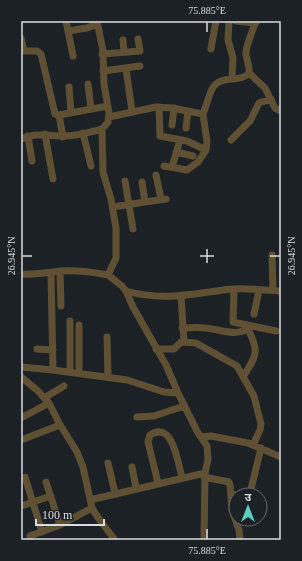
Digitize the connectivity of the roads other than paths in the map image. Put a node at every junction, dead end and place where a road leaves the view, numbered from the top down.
1 (66, 21) edge
2 (216, 21) edge
3 (229, 21) edge
4 (236, 21) edge
5 (97, 22) edge
6 (256, 22) edge
7 (68, 31) junction
8 (21, 38) edge
9 (138, 39) dead end
10 (123, 40) dead end
11 (211, 49) dead end
12 (124, 52) junction
13 (102, 54) junction
14 (73, 56) dead end
15 (140, 66) dead end
16 (126, 69) junction
17 (103, 71) junction
18 (249, 74) junction
19 (232, 79) junction
20 (88, 84) dead end
21 (69, 87) dead end
22 (271, 100) junction
23 (108, 106) junction
24 (159, 108) junction
25 (174, 108) junction
26 (91, 109) junction
27 (132, 111) junction
28 (188, 111) junction
29 (281, 111) edge
30 (71, 113) junction
31 (203, 114) junction
32 (59, 115) junction
33 (108, 117) junction
34 (172, 125) dead end
35 (186, 128) dead end
36 (102, 129) junction
37 (83, 133) junction
38 (45, 134) junction
39 (63, 137) junction
40 (24, 138) edge
41 (180, 140) junction
42 (231, 140) dead end
43 (206, 150) junction
44 (176, 152) junction
45 (193, 156) dead end
46 (32, 161) dead end
47 (91, 166) dead end
48 (164, 166) dead end
49 (172, 167) junction
50 (156, 175) dead end
51 (53, 179) dead end
52 (125, 181) dead end
53 (142, 182) dead end
54 (145, 202) junction
55 (129, 205) junction
56 (112, 207) junction
57 (133, 229) dead end
58 (272, 255) dead end
59 (60, 271) junction
60 (51, 273) junction
61 (21, 274) edge
62 (108, 275) junction
63 (234, 289) junction
64 (259, 290) junction
65 (273, 290) junction
66 (126, 291) junction
67 (281, 291) edge
68 (181, 296) junction
69 (61, 306) dead end
70 (254, 314) dead end
71 (70, 321) dead end
72 (80, 324) dead end
73 (182, 328) junction
74 (250, 328) junction
75 (276, 331) dead end
76 (107, 337) dead end
77 (184, 342) junction
78 (38, 349) dead end
79 (156, 349) junction
80 (53, 350) junction
81 (21, 367) edge
82 (53, 370) junction
83 (70, 372) junction
84 (79, 373) junction
85 (21, 377) edge
86 (108, 377) junction
87 (243, 377) junction
88 (64, 386) dead end
89 (178, 393) junction
90 (47, 401) junction
91 (184, 406) junction
92 (137, 417) dead end
93 (21, 418) edge
94 (60, 425) junction
95 (201, 437) junction
96 (21, 440) edge
97 (253, 445) junction
98 (261, 448) junction
99 (281, 457) edge
100 (108, 463) dead end
101 (132, 468) dead end
102 (204, 475) junction
103 (182, 478) junction
104 (24, 480) edge
105 (46, 482) dead end
106 (158, 483) junction
107 (230, 487) edge
108 (253, 487) edge
109 (136, 488) junction
110 (115, 493) junction
111 (51, 496) junction
112 (90, 500) junction
113 (33, 501) junction
114 (21, 506) edge
115 (92, 508) junction
116 (60, 525) junction
117 (238, 527) edge
118 (42, 532) junction
119 (30, 536) dead end
120 (115, 540) edge
121 (204, 540) edge
122 (240, 540) edge

1 - 7 street
2 - 11 street
3 - 19 street
4 - 6 street
5 - 7 street
5 - 13 street
6 - 18 street
7 - 14 street
8 - 32 street
9 - 12 street
10 - 12 street
12 - 13 street
13 - 17 street
15 - 16 street
16 - 17 street
16 - 27 street
17 - 23 street
18 - 19 street
18 - 22 street
19 - 31 street
20 - 26 street
21 - 30 street
22 - 29 street
22 - 42 street
23 - 26 street
23 - 33 street
24 - 25 street
24 - 27 street
24 - 41 street
25 - 28 street
25 - 34 street
26 - 30 street
27 - 33 street
28 - 31 street
28 - 35 street
30 - 32 street
31 - 43 street
32 - 39 street
33 - 36 street
36 - 37 street
36 - 56 street
37 - 39 street
37 - 47 street
38 - 39 street
38 - 40 street
38 - 51 street
40 - 46 street
41 - 43 street
41 - 44 street
43 - 49 street
44 - 45 street
44 - 49 street
48 - 49 street
50 - 54 street
52 - 55 street
53 - 54 street
54 - 55 street
55 - 56 street
55 - 57 street
56 - 62 street
58 - 65 street
59 - 60 street
59 - 62 street
59 - 69 street
60 - 61 street
60 - 80 street
62 - 66 street
63 - 64 street
63 - 68 street
63 - 74 street
64 - 65 street
64 - 70 street
65 - 67 street
66 - 68 street
66 - 79 street
68 - 73 street
71 - 83 street
72 - 84 street
73 - 74 street
73 - 77 street
74 - 75 street
74 - 87 street
76 - 86 street
77 - 79 street
77 - 87 street
78 - 80 street
79 - 89 street
80 - 82 street
81 - 82 street
82 - 83 street
83 - 84 street
84 - 86 street
85 - 90 street
86 - 89 street
87 - 97 street
88 - 90 street
89 - 91 street
90 - 93 street
90 - 94 street
91 - 92 street
91 - 95 street
94 - 96 street
94 - 112 street
95 - 97 street
95 - 102 street
97 - 98 street
98 - 99 street
98 - 108 street
100 - 110 street
101 - 109 street
102 - 103 street
102 - 107 street
102 - 121 street
103 - 106 street
103 - 106 street
104 - 113 street
105 - 111 street
106 - 109 street
109 - 110 street
110 - 112 street
111 - 113 street
111 - 116 street
112 - 115 street
113 - 114 street
113 - 118 street
115 - 116 street
115 - 120 street
116 - 118 street
117 - 122 street
118 - 119 street

